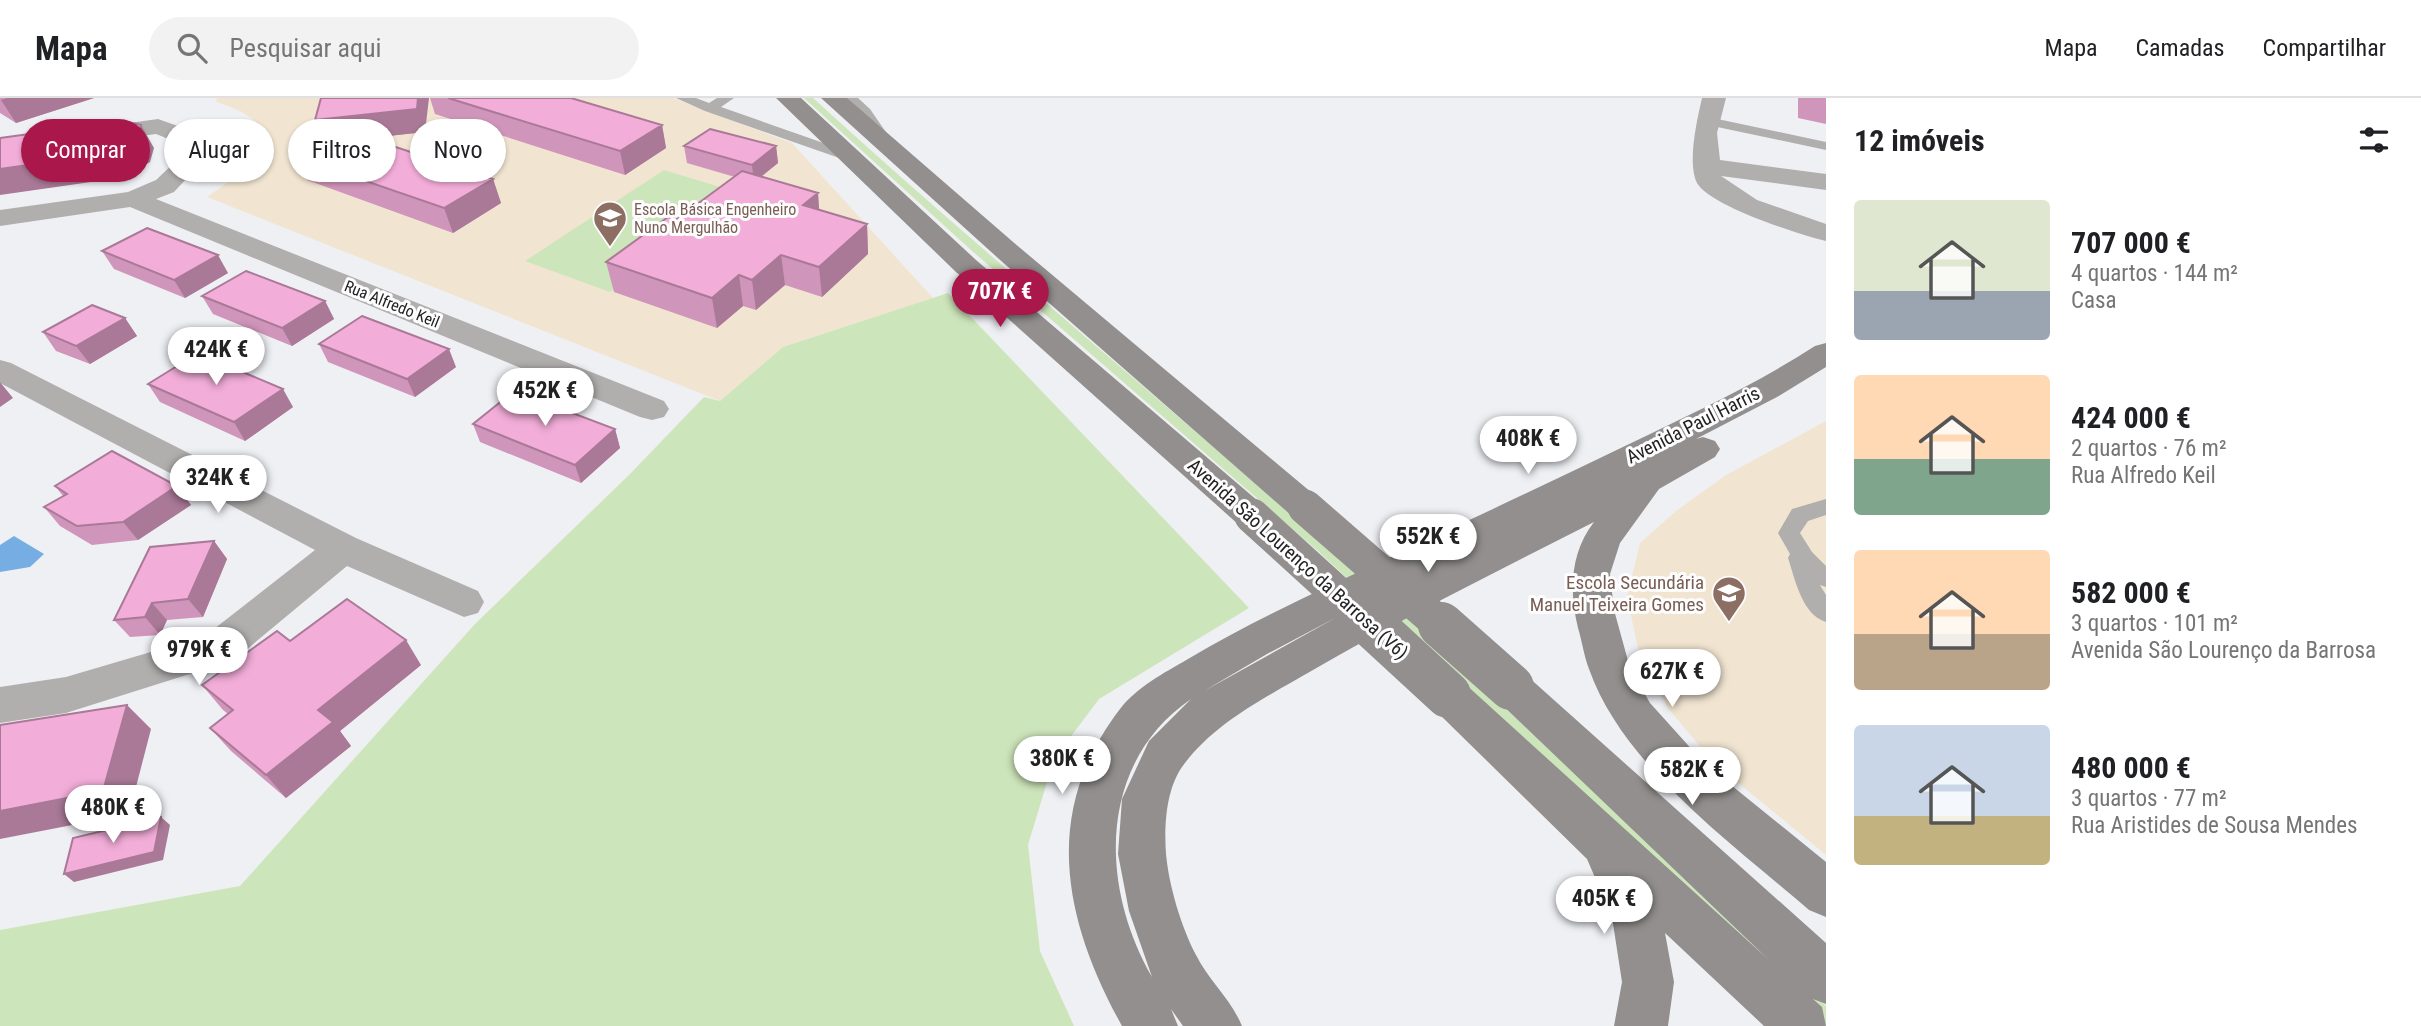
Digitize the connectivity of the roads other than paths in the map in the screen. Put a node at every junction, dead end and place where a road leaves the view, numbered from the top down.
1 (686, 98) edge
2 (727, 98) edge
3 (788, 98) edge
4 (833, 98) edge
5 (850, 98) edge
6 (710, 108) junction
7 (1709, 117) edge
8 (1826, 146) edge
9 (0, 148) edge
10 (891, 149) junction
11 (850, 157) junction
12 (1706, 166) junction
13 (1786, 176) junction
14 (1826, 182) edge
15 (133, 199) junction
16 (1767, 214) junction
17 (0, 218) edge
18 (1826, 233) edge
19 (1826, 255) edge
20 (1826, 353) edge
21 (0, 370) edge
22 (1826, 377) edge
23 (652, 409) dead end
24 (1647, 480) junction
25 (1826, 507) edge
26 (1789, 533) junction
27 (343, 548) junction
28 (1826, 578) edge
29 (464, 602) dead end
30 (1826, 613) edge
31 (0, 705) edge
32 (1603, 843) junction
33 (1826, 893) edge
34 (1826, 978) edge
35 (1151, 1026) edge
36 (1215, 1026) edge
37 (1641, 1026) edge
38 (1803, 1026) edge

1 - 6 lane
2 - 6 lane
3 - 11 main road, Avenida São Lourenço da Barrosa (V6)
4 - 10 main road
5 - 10 lane
6 - 11 lane
7 - 8 lane
7 - 12 street
7 - 13 street
9 - 15 street
10 - 34 main road, bridge
11 - 32 main road, Avenida São Lourenço da Barrosa (V6), bridge
12 - 13 street
12 - 16 street
13 - 14 street
15 - 17 street
15 - 23 street, Rua Alfredo Keil
16 - 18 street
16 - 19 street
20 - 35 main road, Avenida Paul Harris
21 - 27 street
22 - 24 main road, Avenida Paul Harris
24 - 33 main road
24 - 36 main road, Avenida Paul Harris
25 - 26 lane
26 - 28 lane
26 - 30 lane
27 - 29 street
27 - 31 street
32 - 37 main road
32 - 38 main road, Avenida São Lourenço da Barrosa (V6)

